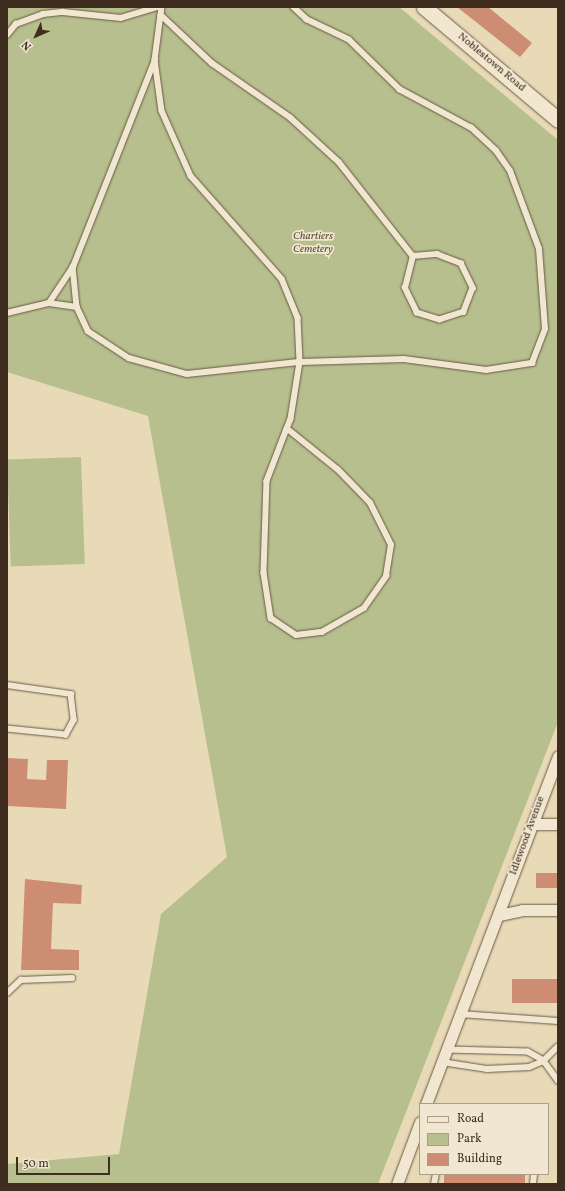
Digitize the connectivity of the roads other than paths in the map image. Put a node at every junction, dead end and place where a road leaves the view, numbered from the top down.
1 (156, 7) edge
2 (162, 7) edge
3 (293, 7) edge
4 (424, 7) edge
5 (161, 15) junction
6 (7, 34) edge
7 (155, 60) junction
8 (558, 120) edge
9 (413, 256) junction
10 (73, 267) junction
11 (49, 303) junction
12 (77, 307) junction
13 (7, 313) edge
14 (300, 362) junction
15 (287, 429) junction
16 (7, 685) edge
17 (7, 729) edge
18 (558, 756) edge
19 (533, 824) junction
20 (558, 824) edge
21 (558, 910) edge
22 (499, 915) junction
23 (72, 978) dead end
24 (7, 993) edge
25 (459, 1014) junction
26 (558, 1021) edge
27 (558, 1047) edge
28 (446, 1050) junction
29 (544, 1061) junction
30 (442, 1062) junction
31 (558, 1080) edge
32 (426, 1103) edge
33 (419, 1125) edge
34 (397, 1184) edge

1 - 6 lane
2 - 5 lane
3 - 14 lane
4 - 8 main road, Noblestown Road
5 - 7 lane
5 - 9 lane
7 - 10 lane
7 - 14 lane
9 - 9 lane
10 - 11 lane
10 - 12 lane
11 - 12 lane
11 - 13 lane
12 - 14 lane
14 - 15 lane
15 - 15 lane
16 - 17 lane
18 - 19 street, Idlewood Avenue
19 - 20 street
19 - 22 street, Idlewood Avenue
21 - 22 street
22 - 25 street, Idlewood Avenue
23 - 24 lane
25 - 26 lane
25 - 28 street, Idlewood Avenue
27 - 29 lane
28 - 29 lane
28 - 30 street, Idlewood Avenue
29 - 30 lane
29 - 31 lane
30 - 32 street, Idlewood Avenue
33 - 34 street

